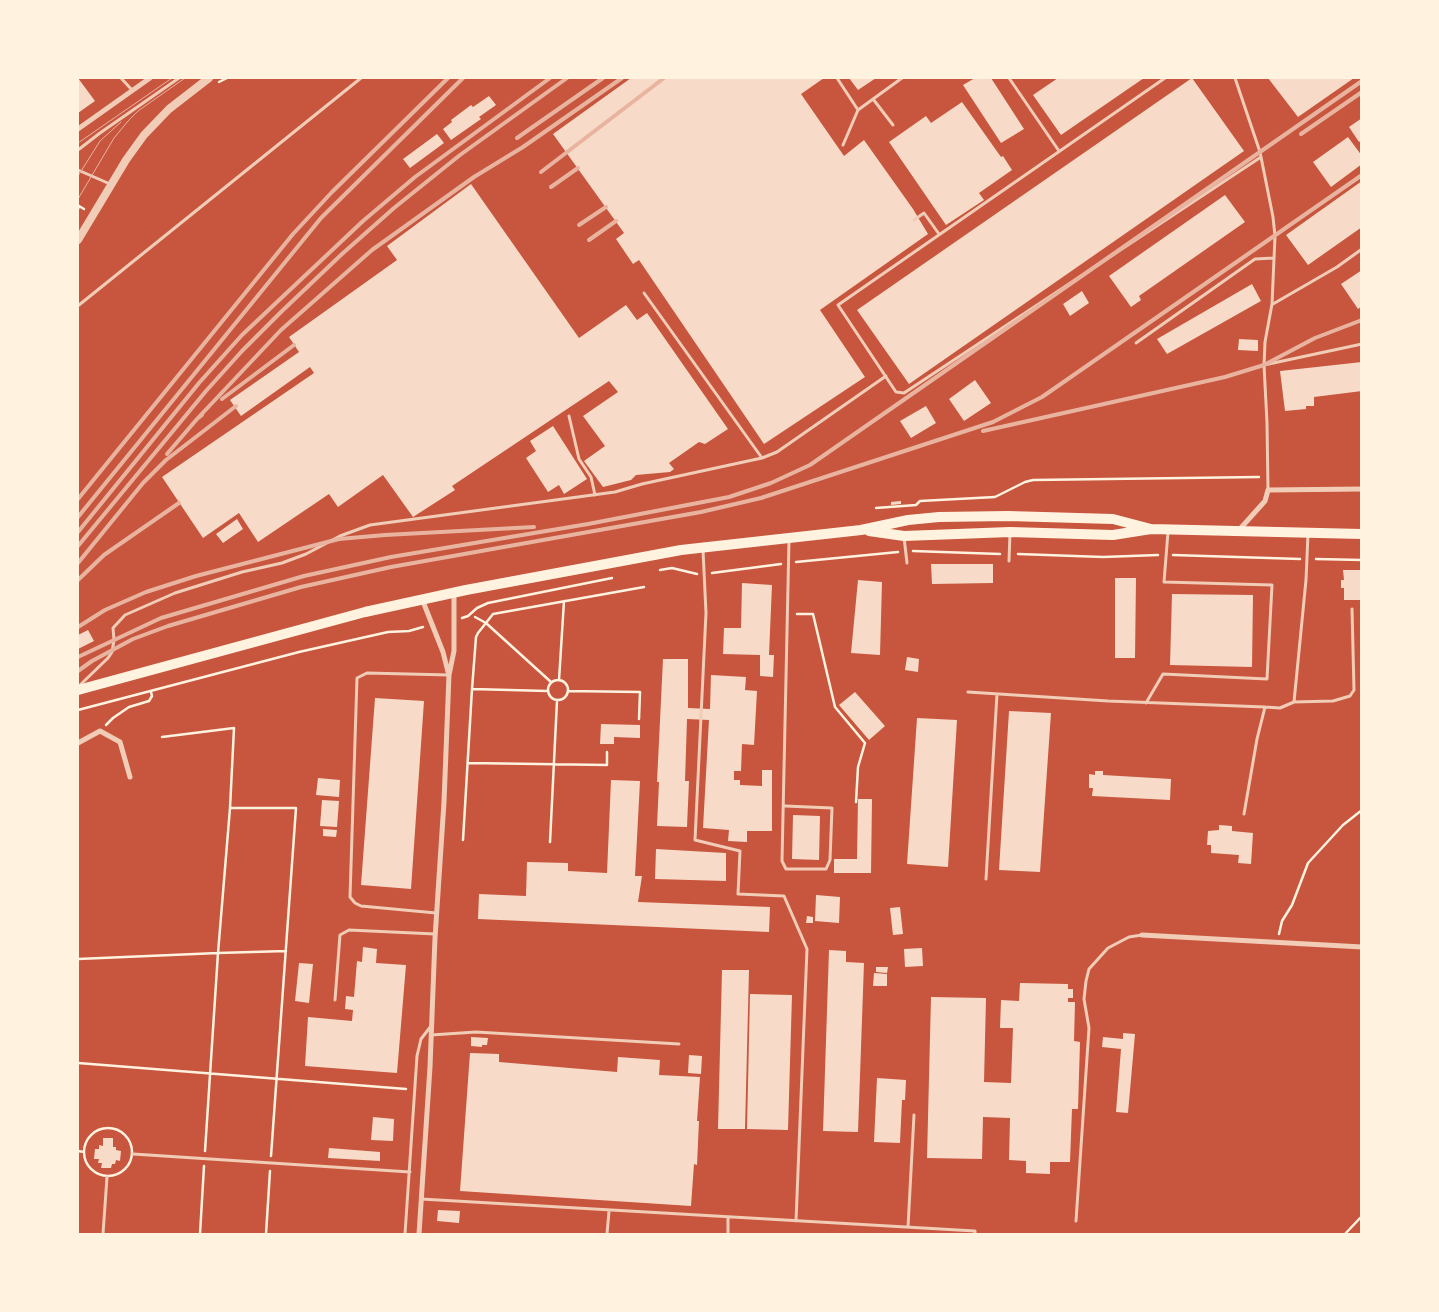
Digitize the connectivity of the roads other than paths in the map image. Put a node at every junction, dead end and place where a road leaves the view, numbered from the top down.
1 (121, 78) edge
2 (150, 78) edge
3 (179, 78) edge
4 (209, 78) edge
5 (360, 78) edge
6 (837, 78) edge
7 (902, 78) edge
8 (1009, 78) edge
9 (1165, 78) edge
10 (1235, 78) edge
11 (132, 90) junction
12 (873, 99) junction
13 (858, 110) junction
14 (892, 126) dead end
15 (78, 129) edge
16 (843, 145) dead end
17 (78, 150) edge
18 (1059, 151) junction
19 (1261, 157) junction
20 (78, 170) edge
21 (111, 185) junction
22 (914, 220) dead end
23 (939, 234) junction
24 (78, 240) edge
25 (1362, 249) edge
26 (1274, 258) junction
27 (644, 293) dead end
28 (1272, 304) junction
29 (79, 305) dead end
30 (1136, 343) dead end
31 (1362, 344) edge
32 (1264, 365) junction
33 (886, 376) junction
34 (569, 416) dead end
35 (762, 458) junction
36 (1362, 489) edge
37 (1268, 490) junction
38 (595, 495) junction
39 (1151, 529) junction
40 (1168, 529) junction
41 (861, 530) junction
42 (1239, 530) junction
43 (1010, 532) junction
44 (1308, 533) junction
45 (1361, 534) edge
46 (904, 536) junction
47 (789, 538) junction
48 (702, 548) junction
49 (1009, 561) dead end
50 (907, 563) dead end
51 (454, 592) junction
52 (422, 600) junction
53 (1352, 609) dead end
54 (449, 675) junction
55 (78, 689) edge
56 (968, 692) dead end
57 (997, 694) junction
58 (1294, 702) junction
59 (1146, 703) junction
60 (1265, 707) junction
61 (78, 743) edge
62 (130, 777) dead end
63 (785, 806) junction
64 (1244, 814) dead end
65 (986, 878) dead end
66 (437, 913) junction
67 (436, 934) junction
68 (1142, 935) joint
69 (1362, 947) edge
70 (335, 1000) dead end
71 (432, 1026) junction
72 (431, 1036) junction
73 (680, 1044) dead end
74 (914, 1115) dead end
75 (133, 1154) road end
76 (410, 1172) junction
77 (107, 1176) road end
78 (421, 1199) junction
79 (609, 1211) junction
80 (728, 1218) junction
81 (796, 1221) junction
82 (1076, 1222) dead end
83 (908, 1227) junction
84 (103, 1234) edge
85 (405, 1234) edge
86 (419, 1234) edge
87 (607, 1234) edge
88 (728, 1234) edge
89 (975, 1234) edge

1 - 11 lane
2 - 11 street
3 - 17 lane
4 - 21 street
5 - 29 lane
6 - 13 lane
7 - 12 lane
8 - 18 lane
9 - 18 lane
10 - 19 lane
11 - 15 street
12 - 13 lane
12 - 14 lane
13 - 16 lane
18 - 23 lane
19 - 26 lane
19 - 33 lane
20 - 21 lane
21 - 24 street
22 - 23 lane
23 - 33 lane
25 - 28 lane
26 - 28 lane
26 - 30 lane
27 - 35 lane
28 - 32 lane
31 - 32 lane
32 - 37 lane
33 - 35 lane
34 - 38 lane
35 - 38 lane
36 - 37 street
37 - 42 street
38 - 55 lane
39 - 40 main road
39 - 41 main road
39 - 43 main road
40 - 42 main road
40 - 59 lane
41 - 46 main road
41 - 47 main road
42 - 44 main road
43 - 46 main road
43 - 49 lane
44 - 45 main road
44 - 58 lane
46 - 50 lane
47 - 48 main road
47 - 63 lane
48 - 51 main road
48 - 81 lane
51 - 52 main road
51 - 54 street
52 - 54 street
52 - 55 main road
53 - 58 lane
54 - 66 street
54 - 66 lane
56 - 57 lane
57 - 59 lane
57 - 65 lane
58 - 60 lane
59 - 60 lane
60 - 64 lane
61 - 62 street
63 - 63 lane
66 - 67 street
67 - 70 lane
67 - 71 street
68 - 69 street
68 - 82 lane
71 - 72 street
71 - 76 lane
72 - 73 lane
72 - 78 street
74 - 83 lane
75 - 76 lane
76 - 85 lane
77 - 84 lane
78 - 79 lane
78 - 86 street
79 - 80 lane
79 - 87 lane
80 - 81 lane
80 - 88 lane
81 - 83 lane
83 - 89 lane

